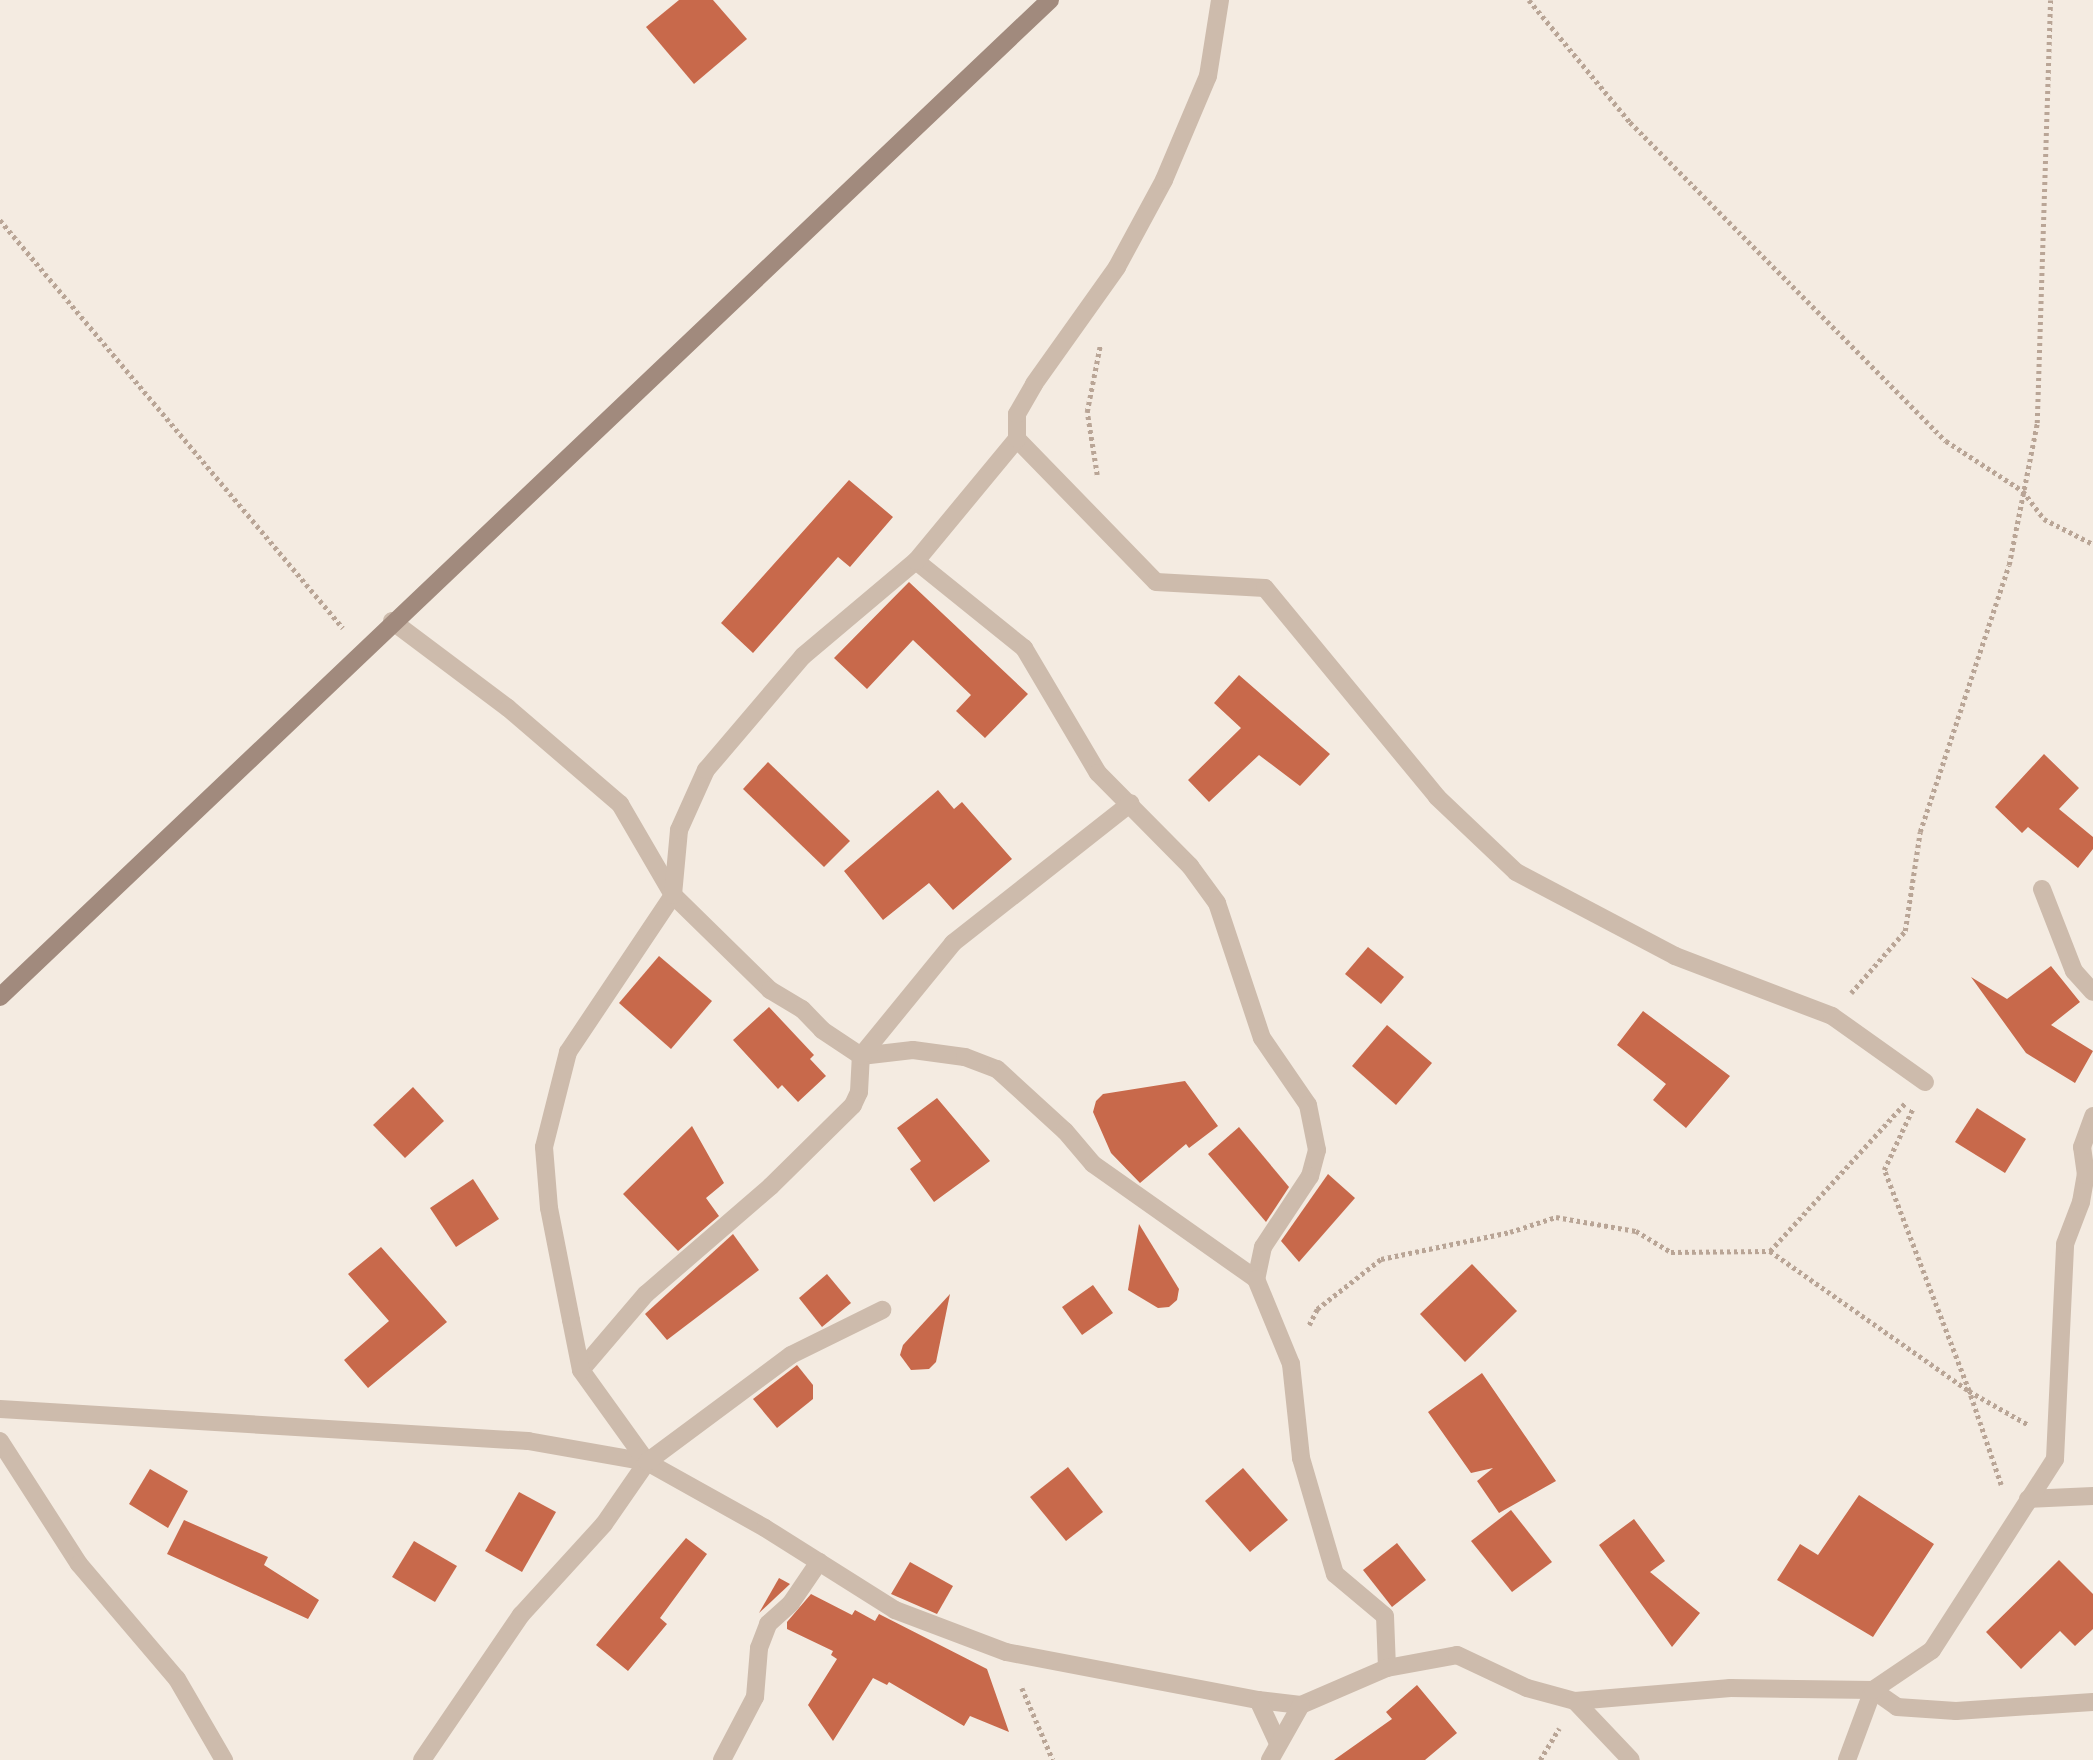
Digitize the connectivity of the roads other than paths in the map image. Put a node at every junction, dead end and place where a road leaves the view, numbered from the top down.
1 (1050, 0) edge
2 (1220, 0) edge
3 (1017, 439) junction
4 (916, 561) junction
5 (392, 621) junction
6 (1132, 803) junction
7 (2042, 889) dead end
8 (673, 895) junction
9 (2093, 992) edge
10 (0, 997) edge
11 (861, 1056) junction
12 (1925, 1082) road end
13 (2093, 1116) edge
14 (1256, 1279) junction
15 (882, 1310) dead end
16 (581, 1370) junction
17 (0, 1409) edge
18 (0, 1441) edge
19 (647, 1462) junction
20 (2093, 1496) edge
21 (2028, 1499) junction
22 (819, 1562) junction
23 (1387, 1668) junction
24 (1873, 1690) junction
25 (1258, 1700) junction
26 (1575, 1701) junction
27 (2093, 1702) edge
28 (1301, 1705) junction
29 (1278, 1742) junction
30 (224, 1760) edge
31 (422, 1760) edge
32 (722, 1760) edge
33 (1270, 1760) edge
34 (1631, 1760) edge
35 (1847, 1760) edge

1 - 5 main road
2 - 3 street
3 - 4 street
3 - 12 street
4 - 6 street
4 - 8 street
5 - 8 street
5 - 10 main road
6 - 11 street
6 - 14 street
7 - 9 street
8 - 11 street
8 - 16 street
11 - 14 street
11 - 16 street
13 - 21 street
14 - 23 street
15 - 19 street
16 - 19 street
17 - 19 street
18 - 30 street
19 - 22 street
19 - 31 street
20 - 21 street
21 - 24 street
22 - 25 street
22 - 32 street
23 - 26 street
23 - 28 street
24 - 26 street
24 - 27 street
24 - 35 street
25 - 28 street
25 - 29 street
26 - 34 street
28 - 29 street
29 - 33 street

